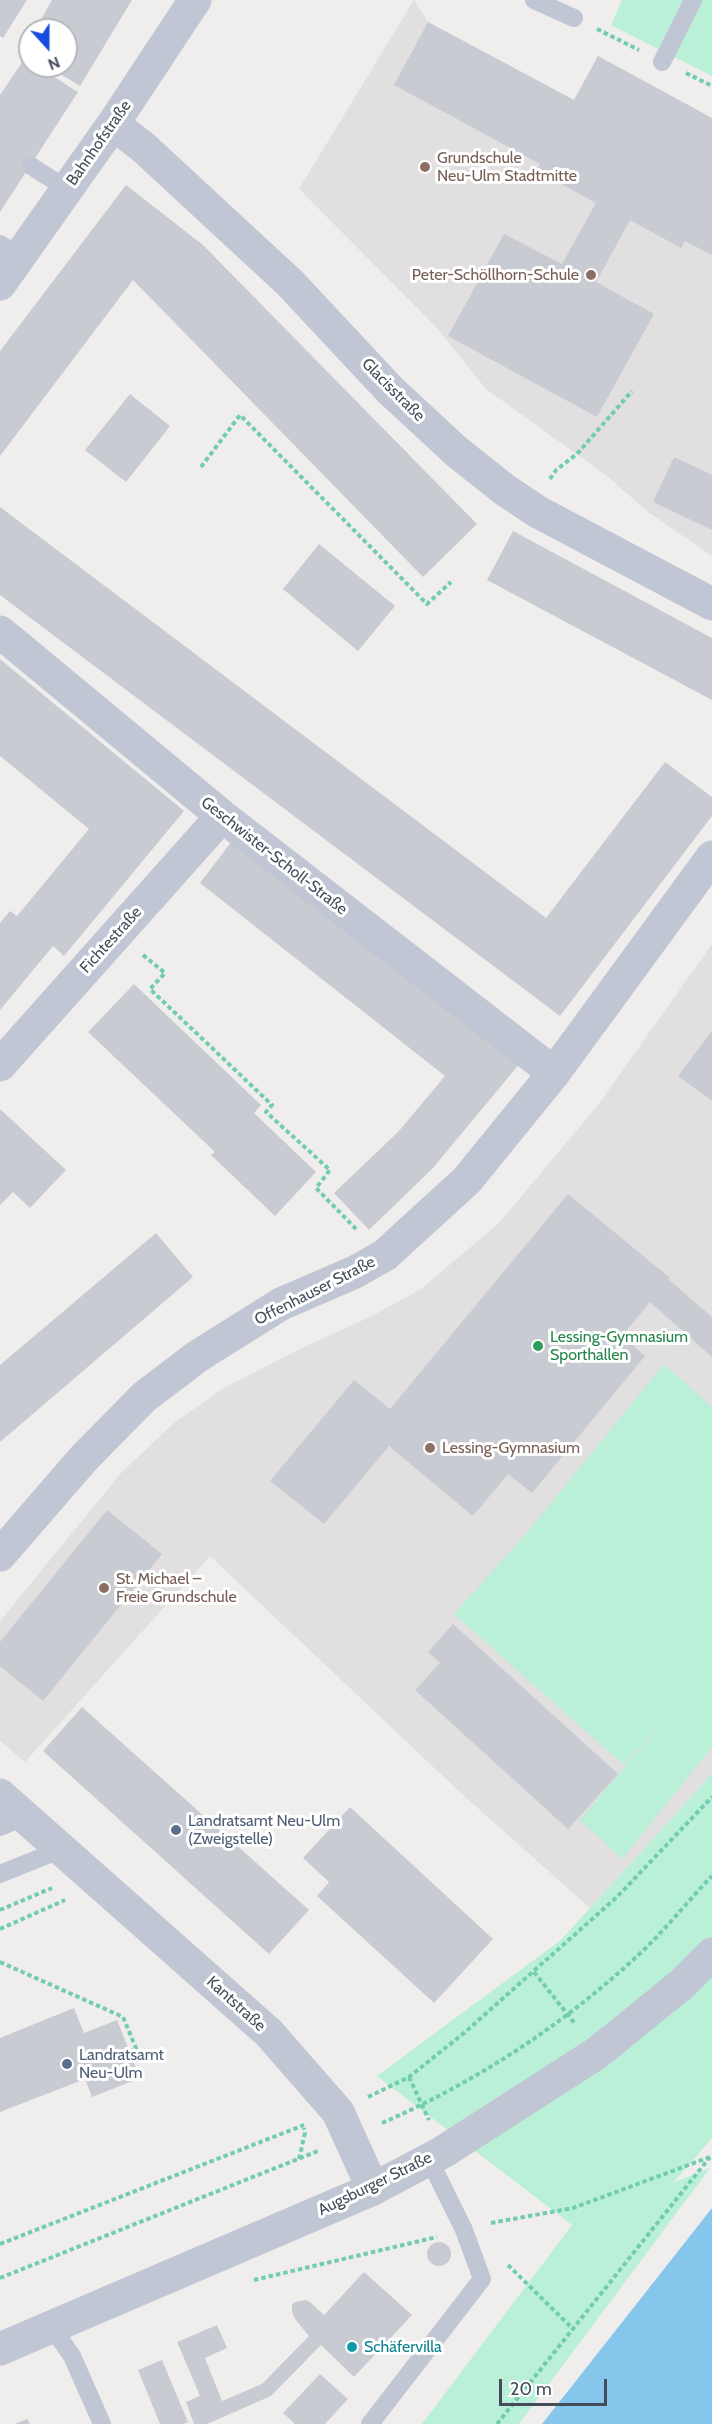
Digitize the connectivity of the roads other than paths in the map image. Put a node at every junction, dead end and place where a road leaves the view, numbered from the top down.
1 (195, 0) edge
2 (534, 0) edge
3 (693, 0) edge
4 (574, 18) road end
5 (662, 62) road end
6 (113, 124) junction
7 (31, 166) dead end
8 (67, 189) junction
9 (10, 250) edge
10 (0, 284) edge
11 (712, 604) edge
12 (0, 632) edge
13 (222, 816) junction
14 (712, 857) edge
15 (0, 1065) edge
16 (554, 1073) junction
17 (0, 1555) edge
18 (0, 1795) edge
19 (12, 1822) edge
20 (62, 1849) junction
21 (0, 1874) edge
22 (712, 1954) edge
23 (429, 2159) junction
24 (373, 2189) junction
25 (51, 2326) junction
26 (0, 2349) edge
27 (102, 2424) edge
28 (370, 2424) edge

1 - 6 street, Bahnhofstraße
2 - 4 lane
3 - 5 lane
6 - 8 street, Bahnhofstraße
6 - 11 street, Glacisstraße
7 - 8 lane
8 - 9 street, Bahnhofstraße
9 - 10 street, Bahnhofstraße
12 - 13 street, Geschwister-Scholl-Straße
13 - 15 street, Fichtestraße
13 - 16 street, Geschwister-Scholl-Straße
14 - 16 street, Offenhauser Straße
16 - 17 street, Offenhauser Straße
18 - 19 street, Kantstraße
19 - 20 street, Kantstraße
20 - 21 lane
20 - 24 street, Kantstraße
22 - 23 street, Augsburger Straße
23 - 24 street, Augsburger Straße
23 - 28 lane
24 - 25 street, Augsburger Straße
25 - 26 street, Augsburger Straße
25 - 27 lane

